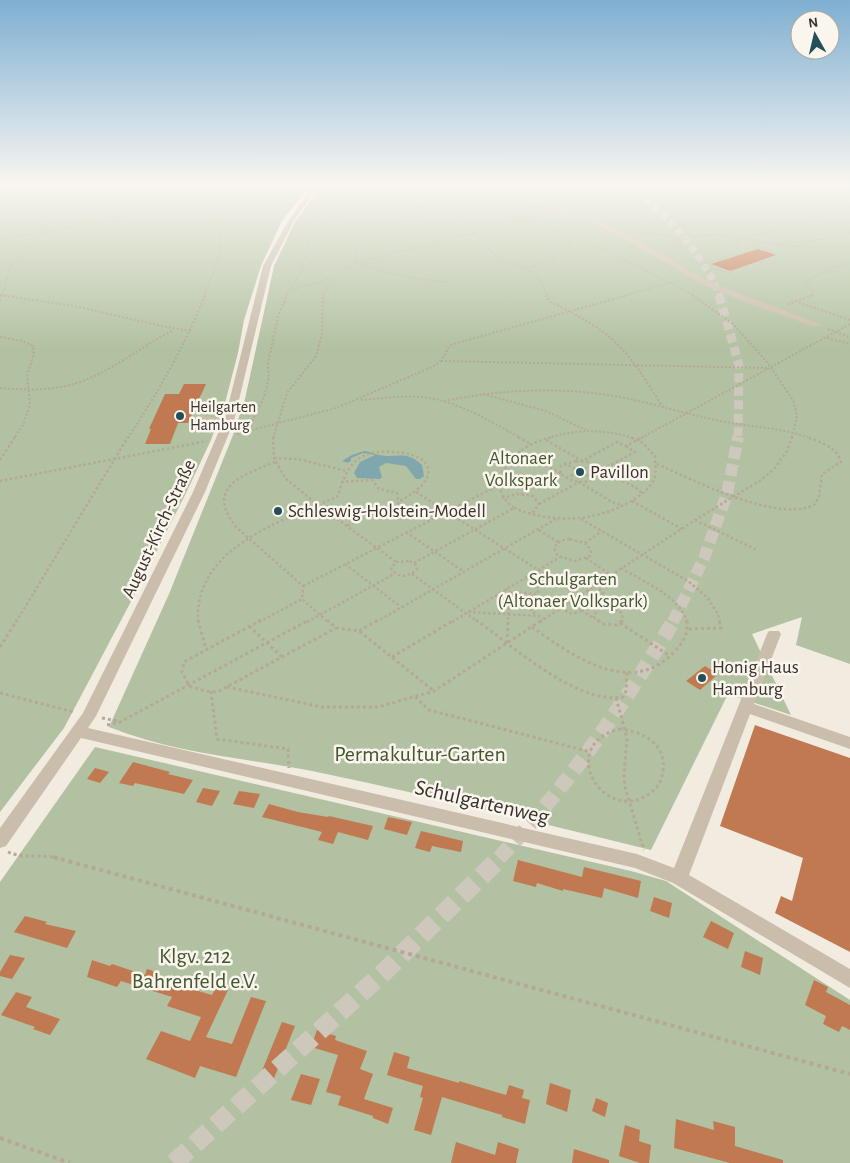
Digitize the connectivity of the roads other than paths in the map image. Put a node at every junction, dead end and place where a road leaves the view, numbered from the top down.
1 (281, 239) edge
2 (631, 239) edge
3 (818, 325) dead end
4 (199, 419) dead end
5 (229, 421) junction
6 (774, 634) dead end
7 (746, 706) junction
8 (79, 732) junction
9 (850, 743) edge
10 (0, 841) edge
11 (679, 878) junction
12 (850, 979) edge

1 - 5 street, August-Kirch-Straße
2 - 3 street
4 - 5 street
5 - 8 street, August-Kirch-Straße
6 - 7 street
7 - 9 street
7 - 11 street
8 - 10 street, August-Kirch-Straße
8 - 11 street, Schulgartenweg
11 - 12 street, Schulgartenweg

